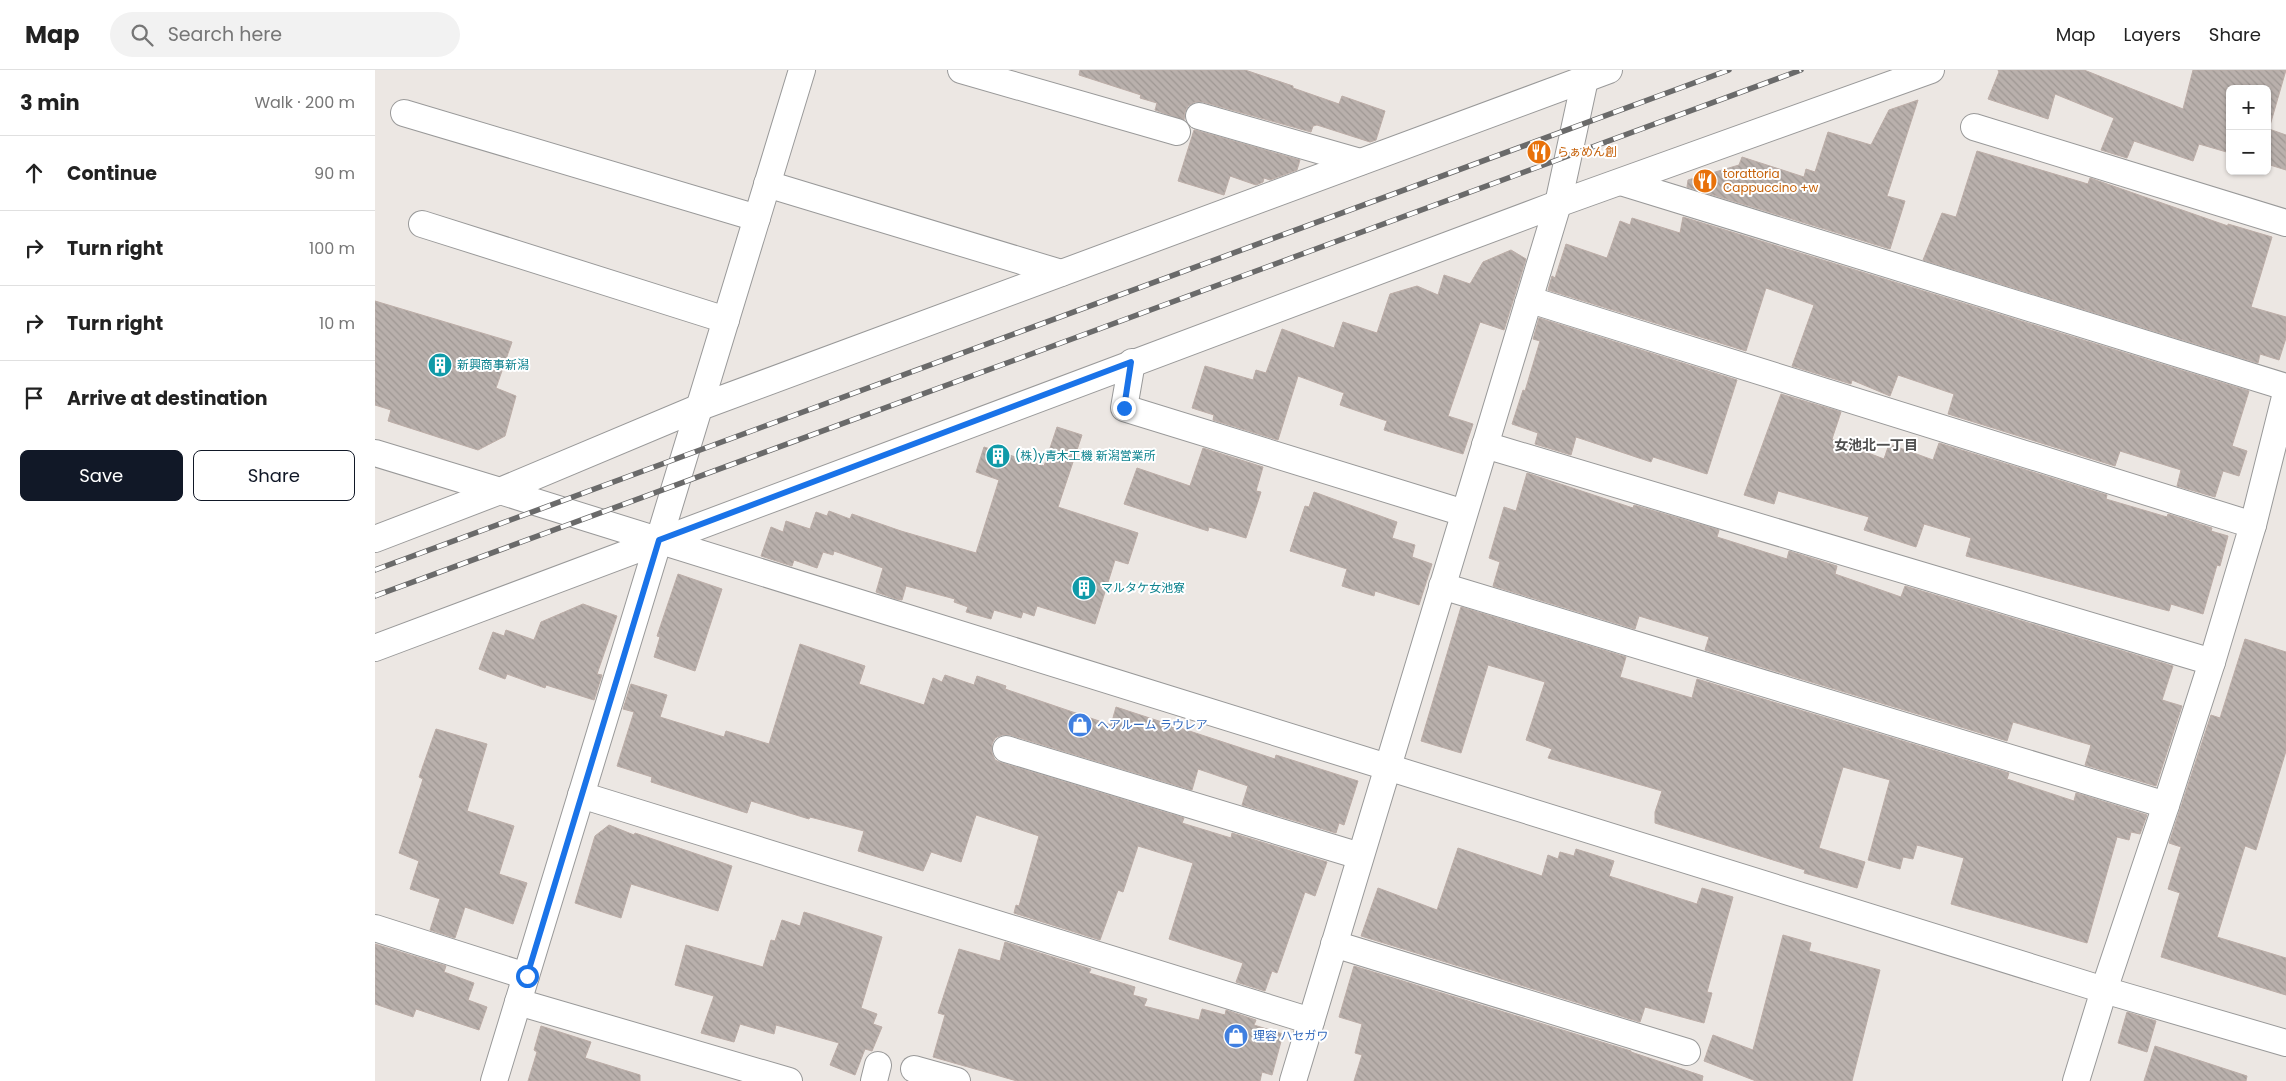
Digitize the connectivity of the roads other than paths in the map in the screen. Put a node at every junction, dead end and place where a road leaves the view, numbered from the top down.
1 (802, 70) edge
2 (961, 70) edge
3 (1609, 70) edge
4 (1931, 70) edge
5 (1585, 74) edge
6 (404, 113) dead end
7 (1199, 116) dead end
8 (1973, 127) dead end
9 (1177, 132) dead end
10 (1360, 162) junction
11 (1621, 182) junction
12 (767, 184) junction
13 (1559, 204) junction
14 (757, 218) junction
15 (2286, 223) edge
16 (423, 224) dead end
17 (1061, 273) junction
18 (1528, 303) junction
19 (726, 320) junction
20 (1131, 362) junction
21 (2286, 387) edge
22 (2286, 393) edge
23 (700, 407) junction
24 (1485, 445) junction
25 (375, 453) edge
26 (500, 491) junction
27 (1464, 513) junction
28 (2253, 525) junction
29 (375, 539) edge
30 (659, 540) junction
31 (1442, 586) junction
32 (375, 648) edge
33 (2212, 662) junction
34 (1006, 749) dead end
35 (1386, 768) junction
36 (581, 795) junction
37 (2166, 805) junction
38 (1360, 856) junction
39 (375, 928) edge
40 (1334, 944) junction
41 (527, 976) junction
42 (2103, 990) junction
43 (518, 1002) junction
44 (1311, 1021) junction
45 (2286, 1043) edge
46 (1687, 1052) dead end
47 (914, 1069) dead end
48 (494, 1081) edge
49 (789, 1081) edge
50 (957, 1081) edge
51 (1293, 1081) edge
52 (2076, 1081) edge

1 - 12 street
2 - 9 street
3 - 5 street
4 - 11 street
5 - 10 street
5 - 13 street
6 - 14 street
7 - 10 street
8 - 15 street
10 - 17 street
11 - 13 street
11 - 21 street
12 - 14 street
12 - 17 street
13 - 18 street
13 - 20 street
14 - 19 street
16 - 19 street
17 - 23 street
18 - 24 street
18 - 28 street
19 - 23 street
20 - 27 street
20 - 30 street
22 - 28 street
23 - 26 street
23 - 30 street
24 - 27 street
24 - 33 street
25 - 26 street
26 - 29 street
26 - 30 street
27 - 31 street
28 - 33 street
30 - 32 street
30 - 35 street
30 - 36 street
31 - 35 street
31 - 37 street
33 - 37 street
34 - 38 street
35 - 38 street
35 - 42 street
36 - 41 street
36 - 44 street
37 - 42 street
38 - 40 street
39 - 41 street
40 - 44 street
40 - 46 street
41 - 43 street
42 - 45 street
42 - 52 street
43 - 48 street
43 - 49 street
44 - 51 street
47 - 50 street

